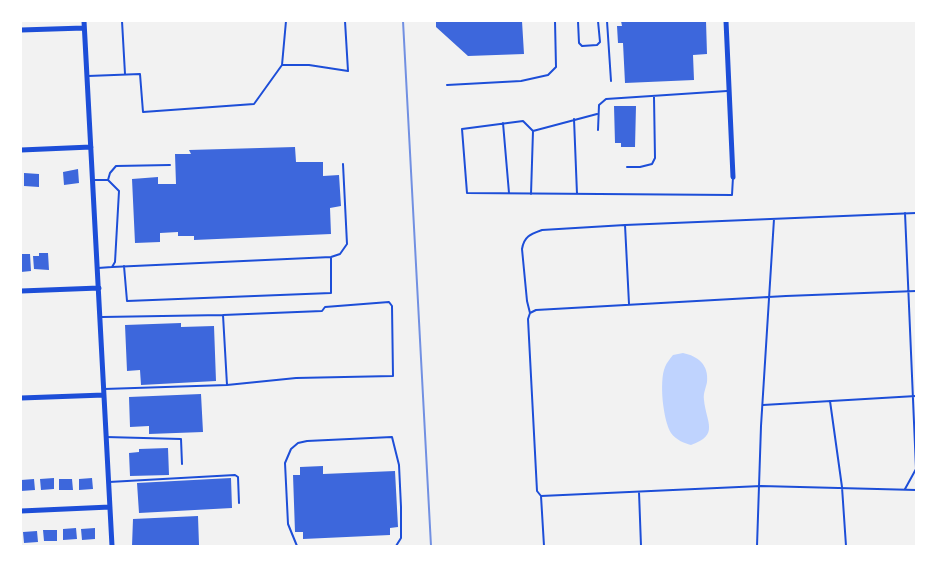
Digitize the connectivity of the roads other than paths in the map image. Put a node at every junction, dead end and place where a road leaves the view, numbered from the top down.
1 (122, 21) edge
2 (286, 21) edge
3 (345, 21) edge
4 (555, 21) edge
5 (578, 21) edge
6 (598, 21) edge
7 (607, 21) edge
8 (726, 21) edge
9 (84, 24) edge
10 (21, 30) edge
11 (282, 65) junction
12 (125, 74) junction
13 (87, 76) junction
14 (611, 81) dead end
15 (447, 86) dead end
16 (730, 91) junction
17 (654, 97) junction
18 (597, 114) junction
19 (574, 119) junction
20 (503, 123) junction
21 (598, 130) dead end
22 (533, 131) junction
23 (91, 147) junction
24 (21, 150) edge
25 (343, 164) dead end
26 (170, 165) dead end
27 (627, 167) dead end
28 (733, 177) joint
29 (93, 180) junction
30 (108, 180) junction
31 (509, 194) junction
32 (531, 194) junction
33 (577, 194) junction
34 (905, 213) junction
35 (916, 213) edge
36 (774, 218) junction
37 (626, 225) junction
38 (331, 257) junction
39 (124, 266) junction
40 (112, 267) junction
41 (98, 268) junction
42 (99, 288) junction
43 (21, 291) edge
44 (909, 291) junction
45 (916, 291) edge
46 (771, 297) junction
47 (629, 305) junction
48 (530, 313) junction
49 (223, 315) junction
50 (100, 317) junction
51 (227, 385) junction
52 (104, 392) junction
53 (914, 396) edge
54 (21, 398) edge
55 (830, 401) junction
56 (762, 405) junction
57 (106, 437) junction
58 (182, 464) dead end
59 (916, 469) edge
60 (109, 482) junction
61 (760, 486) junction
62 (842, 487) junction
63 (905, 489) junction
64 (916, 490) edge
65 (639, 491) junction
66 (541, 496) junction
67 (239, 503) dead end
68 (110, 507) junction
69 (21, 511) edge
70 (112, 546) edge
71 (297, 546) edge
72 (396, 546) edge
73 (544, 546) edge
74 (641, 546) edge
75 (758, 546) edge
76 (846, 546) edge

1 - 12 lane
2 - 11 lane
3 - 11 lane
4 - 15 lane
5 - 6 lane
7 - 14 lane
8 - 16 street
9 - 10 street
9 - 13 street
11 - 12 lane
12 - 13 lane
13 - 23 street
16 - 17 lane
16 - 28 street
17 - 18 lane
17 - 27 lane
18 - 19 lane
18 - 21 lane
19 - 22 lane
19 - 33 lane
20 - 22 lane
20 - 31 lane
20 - 31 lane
22 - 32 lane
23 - 24 street
23 - 29 street
25 - 38 lane
26 - 30 lane
28 - 33 lane
29 - 30 lane
29 - 41 street
30 - 40 lane
31 - 32 lane
32 - 33 lane
34 - 35 lane
34 - 36 lane
34 - 44 lane
36 - 37 lane
36 - 46 lane
37 - 47 lane
37 - 48 lane
38 - 39 lane
38 - 39 lane
39 - 40 lane
40 - 41 lane
41 - 42 street
42 - 43 street
42 - 50 street
44 - 45 lane
44 - 46 lane
44 - 53 lane
46 - 47 lane
46 - 56 lane
47 - 48 lane
48 - 66 lane
49 - 50 lane
49 - 51 lane
49 - 51 lane
50 - 52 street
51 - 52 lane
52 - 54 street
52 - 57 street
53 - 55 lane
53 - 59 lane
55 - 56 lane
55 - 62 lane
56 - 61 lane
57 - 58 lane
57 - 60 street
59 - 63 lane
60 - 67 lane
60 - 68 street
61 - 62 lane
61 - 65 lane
61 - 75 lane
62 - 63 lane
62 - 76 lane
63 - 64 lane
65 - 66 lane
65 - 74 lane
66 - 73 lane
68 - 69 street
68 - 70 street
71 - 72 lane

